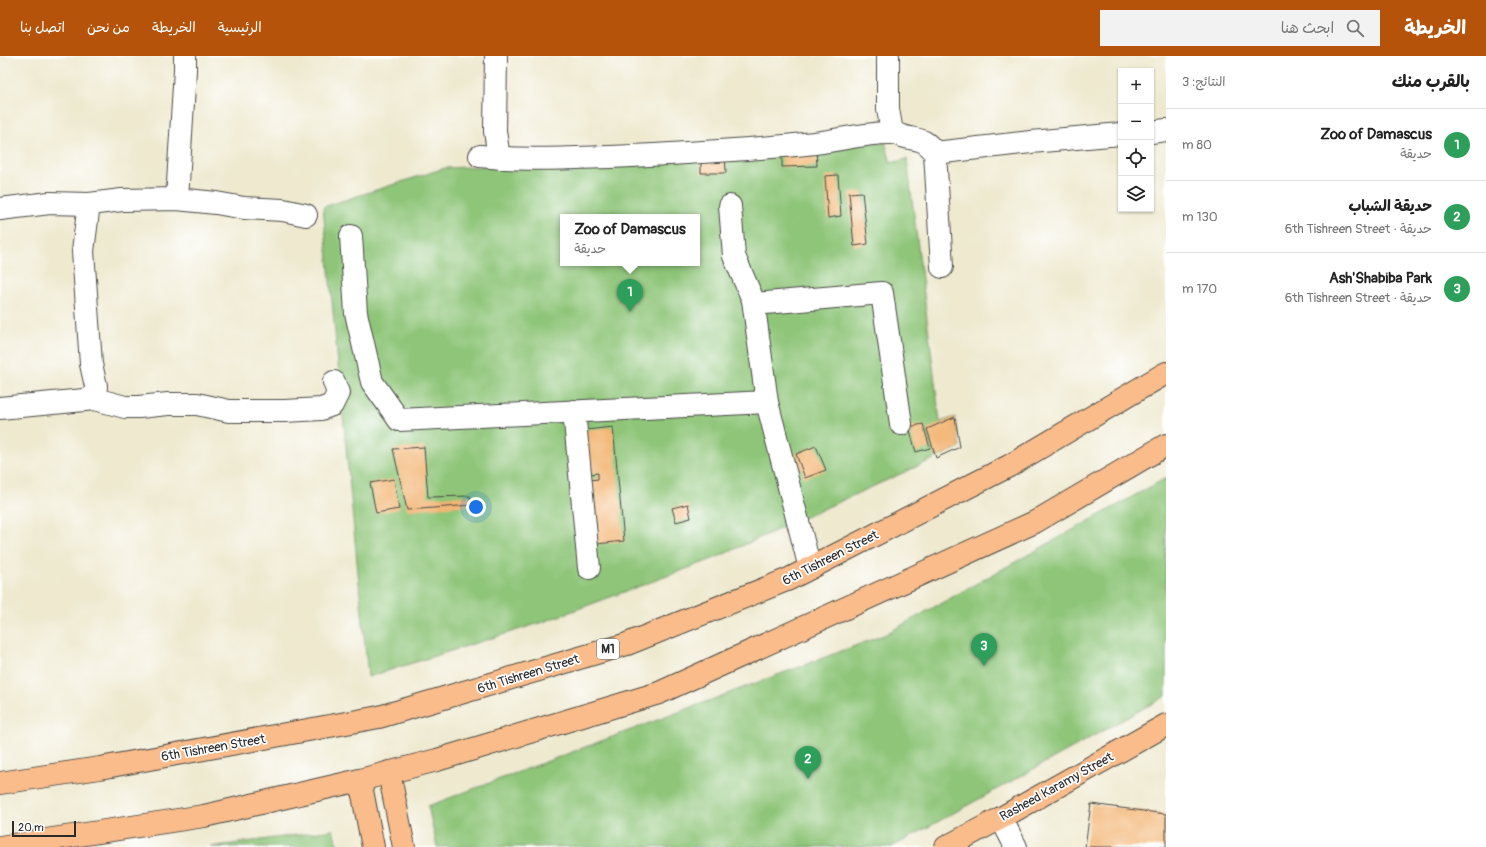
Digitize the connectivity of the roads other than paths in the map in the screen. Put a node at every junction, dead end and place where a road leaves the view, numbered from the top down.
1 (185, 56) edge
2 (496, 56) edge
3 (888, 56) edge
4 (1166, 130) edge
5 (892, 132) junction
6 (1154, 132) edge
7 (1118, 134) edge
8 (935, 153) junction
9 (177, 199) junction
10 (89, 204) junction
11 (730, 206) dead end
12 (0, 209) edge
13 (306, 215) dead end
14 (351, 236) dead end
15 (942, 267) dead end
16 (754, 304) junction
17 (1166, 373) edge
18 (334, 382) dead end
19 (95, 399) junction
20 (767, 402) junction
21 (0, 408) edge
22 (574, 411) junction
23 (901, 424) dead end
24 (1166, 445) edge
25 (589, 568) dead end
26 (810, 568) junction
27 (1166, 725) edge
28 (389, 772) junction
29 (360, 780) junction
30 (0, 783) edge
31 (1001, 818) junction
32 (4, 845) edge
33 (373, 847) edge
34 (404, 847) edge
35 (946, 847) edge
36 (1016, 847) edge

1 - 9 street
2 - 5 street
3 - 5 street
4 - 6 street
5 - 8 street
7 - 8 street
8 - 15 street
9 - 10 street
9 - 13 street
10 - 12 street
10 - 19 street
11 - 16 street
14 - 22 street
16 - 20 street
16 - 23 street
17 - 26 main road, 6th Tishreen Street / M1
18 - 19 street
19 - 21 street
20 - 22 street
20 - 26 street
22 - 25 street
24 - 28 main road
26 - 30 main road, 6th Tishreen Street / M1
27 - 31 main road, Rasheed Karamy Street
28 - 29 main road
28 - 34 main road
29 - 32 main road
29 - 33 main road
31 - 35 main road, Rasheed Karamy Street
31 - 36 street

